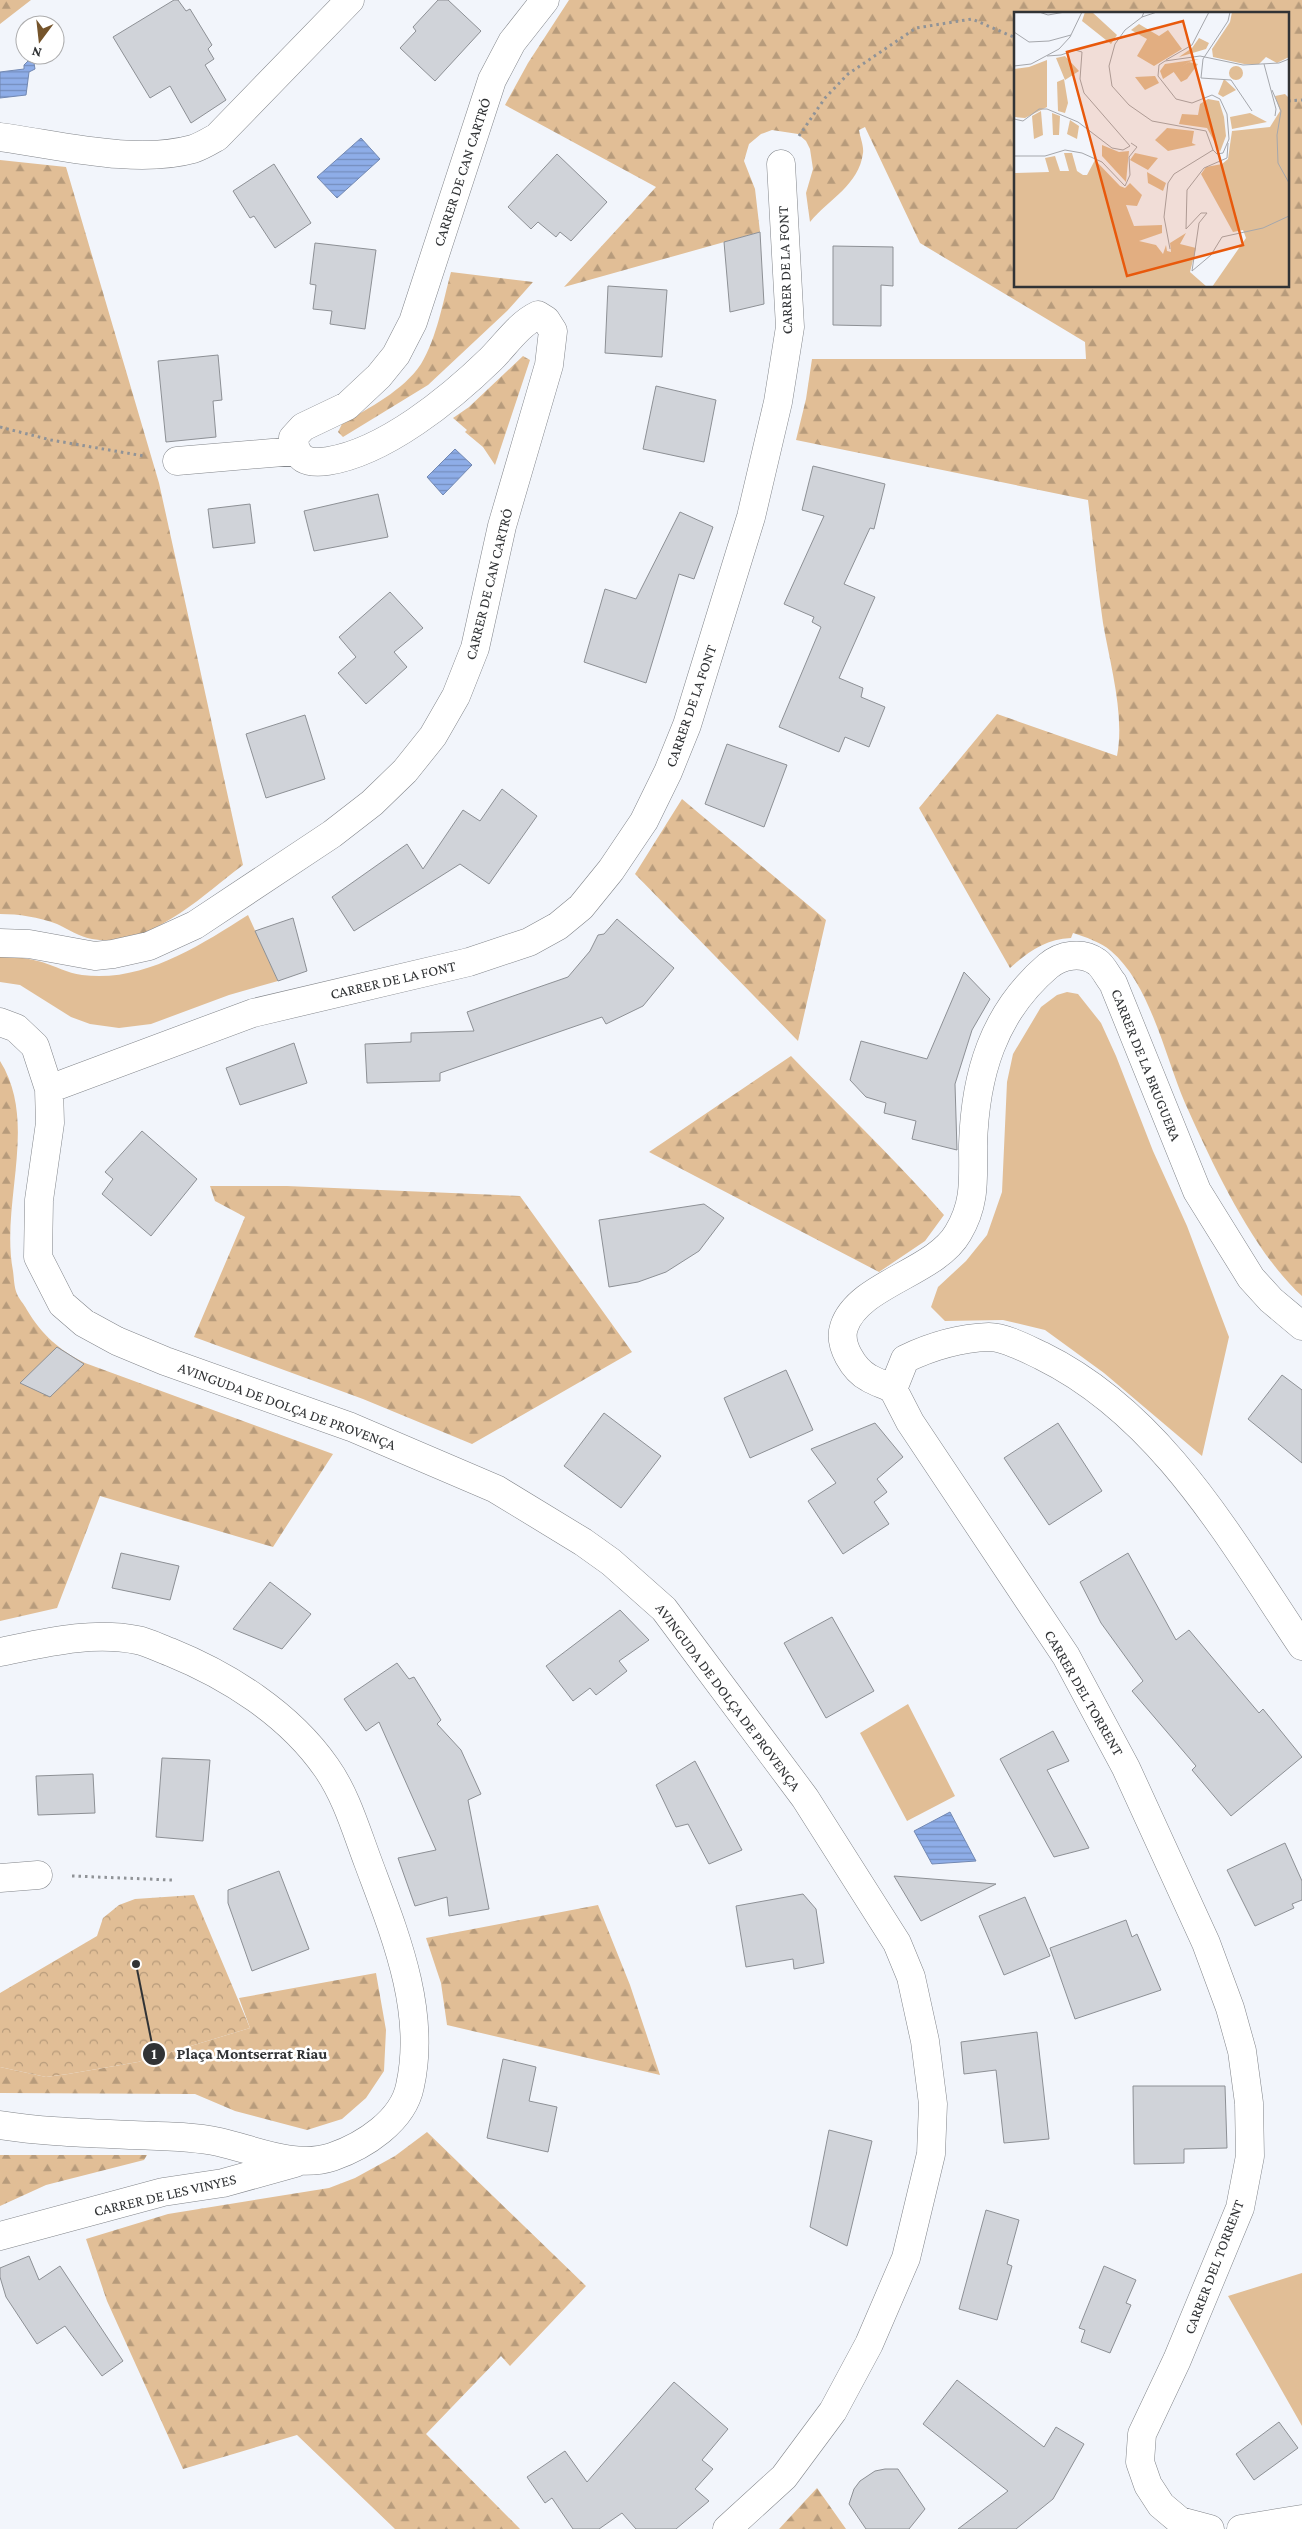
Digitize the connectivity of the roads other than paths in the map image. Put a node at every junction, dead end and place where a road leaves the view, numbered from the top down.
1 (350, 0) edge
2 (544, 0) edge
3 (0, 137) edge
4 (781, 164) road end
5 (295, 451) junction
6 (177, 461) road end
7 (0, 942) edge
8 (0, 1022) edge
9 (49, 1089) junction
10 (1302, 1326) edge
11 (893, 1388) junction
12 (1302, 1646) edge
13 (0, 1652) edge
14 (38, 1875) road end
15 (0, 1878) edge
16 (0, 2126) edge
17 (302, 2162) junction
18 (0, 2236) edge
19 (1302, 2519) edge
20 (727, 2529) edge
21 (1210, 2529) edge
22 (1241, 2529) edge

1 - 3 street
2 - 5 street, CARRER DE CAN CARTRÓ
4 - 9 street, CARRER DE LA FONT
5 - 6 street
5 - 7 street, CARRER DE CAN CARTRÓ
8 - 9 street, AVINGUDA DE DOLÇA DE PROVENÇA
9 - 20 street, AVINGUDA DE DOLÇA DE PROVENÇA
10 - 11 street, CARRER DE LA BRUGUERA
11 - 12 street
11 - 21 street, CARRER DEL TORRENT
13 - 17 street, CARRER DE LES VINYES
14 - 15 street
16 - 17 street
17 - 18 street, CARRER DE LES VINYES
19 - 22 street

